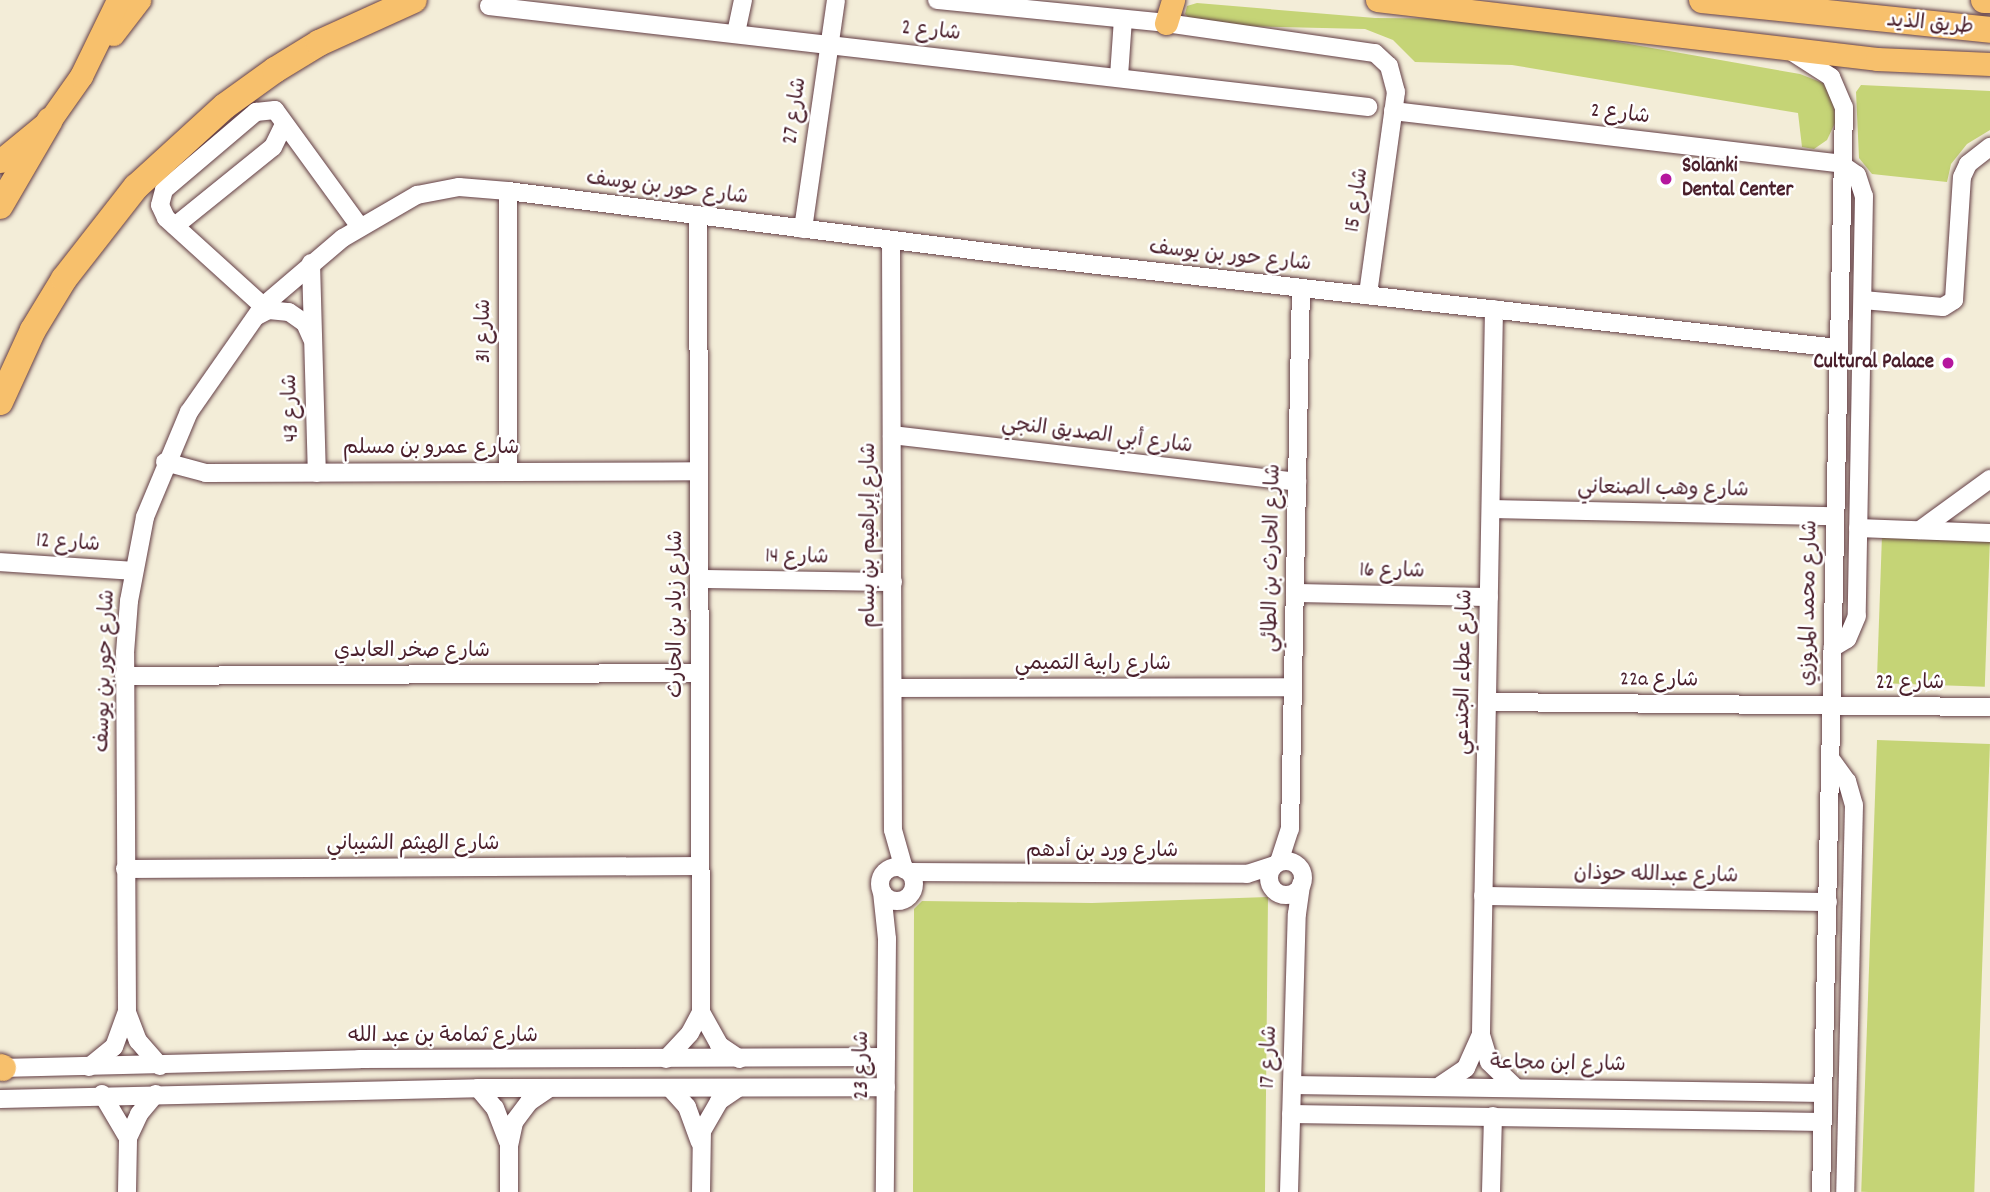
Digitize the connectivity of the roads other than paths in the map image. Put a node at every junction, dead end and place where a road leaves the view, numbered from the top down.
1 (117, 0) edge
2 (139, 0) edge
3 (414, 0) edge
4 (743, 0) edge
5 (836, 0) edge
6 (937, 0) edge
7 (1172, 0) edge
8 (1377, 0) edge
9 (1702, 0) edge
10 (1984, 0) edge
11 (1990, 0) edge
12 (489, 6) dead end
13 (1124, 19) junction
14 (1166, 23) junction
15 (1990, 30) edge
16 (736, 33) junction
17 (828, 43) junction
18 (1782, 46) junction
19 (1966, 64) junction
20 (1990, 64) edge
21 (275, 70) junction
22 (1990, 71) edge
23 (81, 76) junction
24 (1119, 76) junction
25 (1368, 107) dead end
26 (1394, 111) junction
27 (256, 112) junction
28 (50, 120) junction
29 (284, 124) junction
30 (1990, 147) edge
31 (0, 162) edge
32 (1841, 164) junction
33 (179, 176) junction
34 (136, 187) junction
35 (508, 191) junction
36 (0, 206) edge
37 (698, 216) junction
38 (175, 226) junction
39 (360, 227) junction
40 (803, 229) junction
41 (891, 240) junction
42 (311, 263) junction
43 (1301, 288) junction
44 (1368, 295) junction
45 (1863, 300) junction
46 (1494, 309) junction
47 (257, 313) junction
48 (312, 341) junction
49 (1837, 348) junction
50 (0, 402) edge
51 (892, 435) junction
52 (165, 463) junction
53 (508, 471) junction
54 (699, 471) junction
55 (317, 473) junction
56 (1990, 479) edge
57 (1297, 482) junction
58 (1491, 509) junction
59 (1834, 516) junction
60 (1858, 528) junction
61 (1920, 530) junction
62 (1990, 533) edge
63 (0, 562) edge
64 (134, 571) junction
65 (700, 579) junction
66 (893, 582) junction
67 (1295, 593) junction
68 (1489, 597) junction
69 (1832, 648) junction
70 (699, 673) junction
71 (124, 676) junction
72 (1293, 687) junction
73 (893, 688) junction
74 (1487, 702) junction
75 (1831, 707) junction
76 (1990, 707) edge
77 (1830, 758) junction
78 (1290, 829) junction
79 (893, 830) junction
80 (1277, 864) junction
81 (700, 866) junction
82 (125, 869) junction
83 (885, 871) junction
84 (1247, 874) junction
85 (1300, 875) junction
86 (907, 882) junction
87 (1275, 888) junction
88 (882, 892) junction
89 (1483, 897) junction
90 (1828, 902) junction
91 (1296, 924) junction
92 (887, 939) junction
93 (127, 1012) junction
94 (701, 1012) junction
95 (1481, 1035) junction
96 (886, 1057) junction
97 (666, 1059) junction
98 (740, 1059) junction
99 (160, 1066) junction
100 (1, 1067) edge
101 (89, 1067) junction
102 (1292, 1085) junction
103 (1441, 1086) junction
104 (1514, 1086) junction
105 (738, 1087) junction
106 (886, 1087) junction
107 (478, 1088) junction
108 (549, 1088) junction
109 (670, 1088) junction
110 (1823, 1093) junction
111 (102, 1094) junction
112 (156, 1094) junction
113 (2, 1100) edge
114 (1291, 1114) junction
115 (1493, 1116) junction
116 (1822, 1122) junction
117 (128, 1138) junction
118 (701, 1143) junction
119 (509, 1146) junction
120 (1821, 1169) junction
121 (1846, 1171) junction
122 (127, 1192) edge
123 (509, 1192) edge
124 (701, 1192) edge
125 (885, 1192) edge
126 (1289, 1192) edge
127 (1491, 1192) edge
128 (1821, 1192) edge
129 (1845, 1192) edge

1 - 23 main road
2 - 23 main road
3 - 21 highway
4 - 16 street
5 - 17 street, شارع 27
6 - 13 street, شارع 15
7 - 14 main road
8 - 18 main road
9 - 15 highway, طريق الذيد
10 - 11 highway, طريق الذيد
12 - 16 street, شارع 2
13 - 14 street, شارع 15
13 - 24 street
14 - 26 street, شارع 15
16 - 17 street, شارع 2
17 - 24 street, شارع 2
17 - 40 street, شارع 27
18 - 19 main road
18 - 32 street, شارع محمد المروزي
19 - 20 main road
19 - 22 main road
21 - 27 street
21 - 34 highway
23 - 28 main road
24 - 25 street, شارع 2
26 - 32 street, شارع 2
26 - 44 street, شارع 15
27 - 29 street
27 - 33 street
28 - 31 main road
28 - 36 highway
29 - 38 street
29 - 39 street
30 - 45 street
32 - 45 street
32 - 49 street, شارع محمد المروزي
33 - 34 street
33 - 38 street
34 - 50 highway
35 - 37 street, شارع حور بن يوسف
35 - 39 street, شارع حور بن يوسف
35 - 53 street, شارع 31
37 - 40 street, شارع حور بن يوسف
37 - 54 street, شارع زياد بن الحارث
38 - 47 street
39 - 42 street, شارع حور بن يوسف
40 - 41 street, شارع حور بن يوسف
41 - 43 street, شارع حور بن يوسف
41 - 51 street, شارع إبراهيم بن بسام
42 - 47 street, شارع حور بن يوسف
42 - 48 street, شارع 43
43 - 44 street, شارع حور بن يوسف
43 - 57 street, شارع الحارث بن الطائي
44 - 46 street, شارع حور بن يوسف
45 - 60 street
46 - 49 street, شارع حور بن يوسف
46 - 58 street, شارع عطاء الجندعي
47 - 48 street
47 - 52 street, شارع حور بن يوسف
48 - 55 street, شارع 43
49 - 59 street, شارع محمد المروزي
51 - 57 street, شارع أبي الصديق النجي
51 - 66 street, شارع إبراهيم بن بسام
52 - 55 street, شارع عمرو بن مسلم
52 - 64 street, شارع حور بن يوسف
53 - 54 street, شارع عمرو بن مسلم
53 - 55 street, شارع عمرو بن مسلم
54 - 65 street, شارع زياد بن الحارث
56 - 61 street
57 - 67 street, شارع الحارث بن الطائي
58 - 59 street, شارع وهب الصنعاني
58 - 68 street, شارع عطاء الجندعي
59 - 69 street, شارع محمد المروزي
60 - 61 street
60 - 69 street
61 - 62 street
63 - 64 street, شارع 12
64 - 71 street, شارع حور بن يوسف
65 - 66 street, شارع 14
65 - 70 street, شارع زياد بن الحارث
66 - 73 street, شارع إبراهيم بن بسام
67 - 68 street, شارع 16
67 - 72 street, شارع الحارث بن الطائي
68 - 74 street, شارع عطاء الجندعي
69 - 75 street, شارع محمد المروزي
70 - 71 street, شارع صخر العابدي
70 - 81 street, شارع زياد بن الحارث
71 - 82 street, شارع حور بن يوسف
72 - 73 street, شارع رابية التميمي
72 - 78 street, شارع الحارث بن الطائي
73 - 79 street, شارع إبراهيم بن بسام
74 - 75 street, 22a شارع
74 - 89 street, شارع عطاء الجندعي
75 - 76 street, شارع 22
75 - 77 street, شارع محمد المروزي
77 - 90 street, شارع محمد المروزي
77 - 121 street
78 - 80 street, شارع الحارث بن الطائي
78 - 85 street, شارع الحارث بن الطائي
79 - 83 street, شارع إبراهيم بن بسام
79 - 86 street, شارع إبراهيم بن بسام
80 - 84 street, شارع ورد بن أدهم
80 - 85 street
80 - 87 street, شارع الحارث بن الطائي
81 - 82 street, شارع الهيثم الشيباني
81 - 94 street, شارع زياد بن الحارث
82 - 93 street, شارع حور بن يوسف
83 - 86 street
83 - 88 street, شارع إبراهيم بن بسام
84 - 86 street, شارع ورد بن أدهم
84 - 87 street, شارع ورد بن أدهم
85 - 87 street
85 - 91 street, شارع 17
86 - 88 street
86 - 92 street, شارع 23
87 - 91 street, شارع 17
88 - 92 street, شارع 23
89 - 90 street, شارع عبدالله حوذان
89 - 95 street, شارع عطاء الجندعي
90 - 110 street, شارع محمد المروزي
91 - 102 street, شارع 17
92 - 96 street, شارع 23
93 - 99 street, شارع حور بن يوسف
93 - 101 street, شارع حور بن يوسف
94 - 97 street
94 - 98 street, شارع زياد بن الحارث
95 - 103 street, شارع عطاء الجندعي
95 - 104 street, شارع عطاء الجندعي
96 - 98 street, شارع ثمامة بن عبد الله
96 - 106 street, شارع 23
97 - 98 street, شارع ثمامة بن عبد الله
97 - 99 street, شارع ثمامة بن عبد الله
99 - 101 street, شارع ثمامة بن عبد الله
100 - 101 street, شارع ثمامة بن عبد الله
102 - 103 street, شارع ابن مجاعة
102 - 114 street, شارع 17
103 - 104 street, شارع ابن مجاعة
104 - 110 street, شارع ابن مجاعة
105 - 106 street
105 - 109 street
105 - 118 street
106 - 125 street, شارع 23
107 - 108 street
107 - 112 street
107 - 119 street
108 - 109 street
108 - 119 street
109 - 118 street
110 - 116 street, شارع محمد المروزي
111 - 112 street
111 - 113 street
111 - 117 street
112 - 117 street
114 - 115 street
114 - 126 street, شارع 17
115 - 116 street
115 - 127 street
116 - 120 street, شارع محمد المروزي
117 - 122 street
118 - 124 street
119 - 123 street
120 - 121 street
120 - 128 street, شارع محمد المروزي
121 - 129 street

